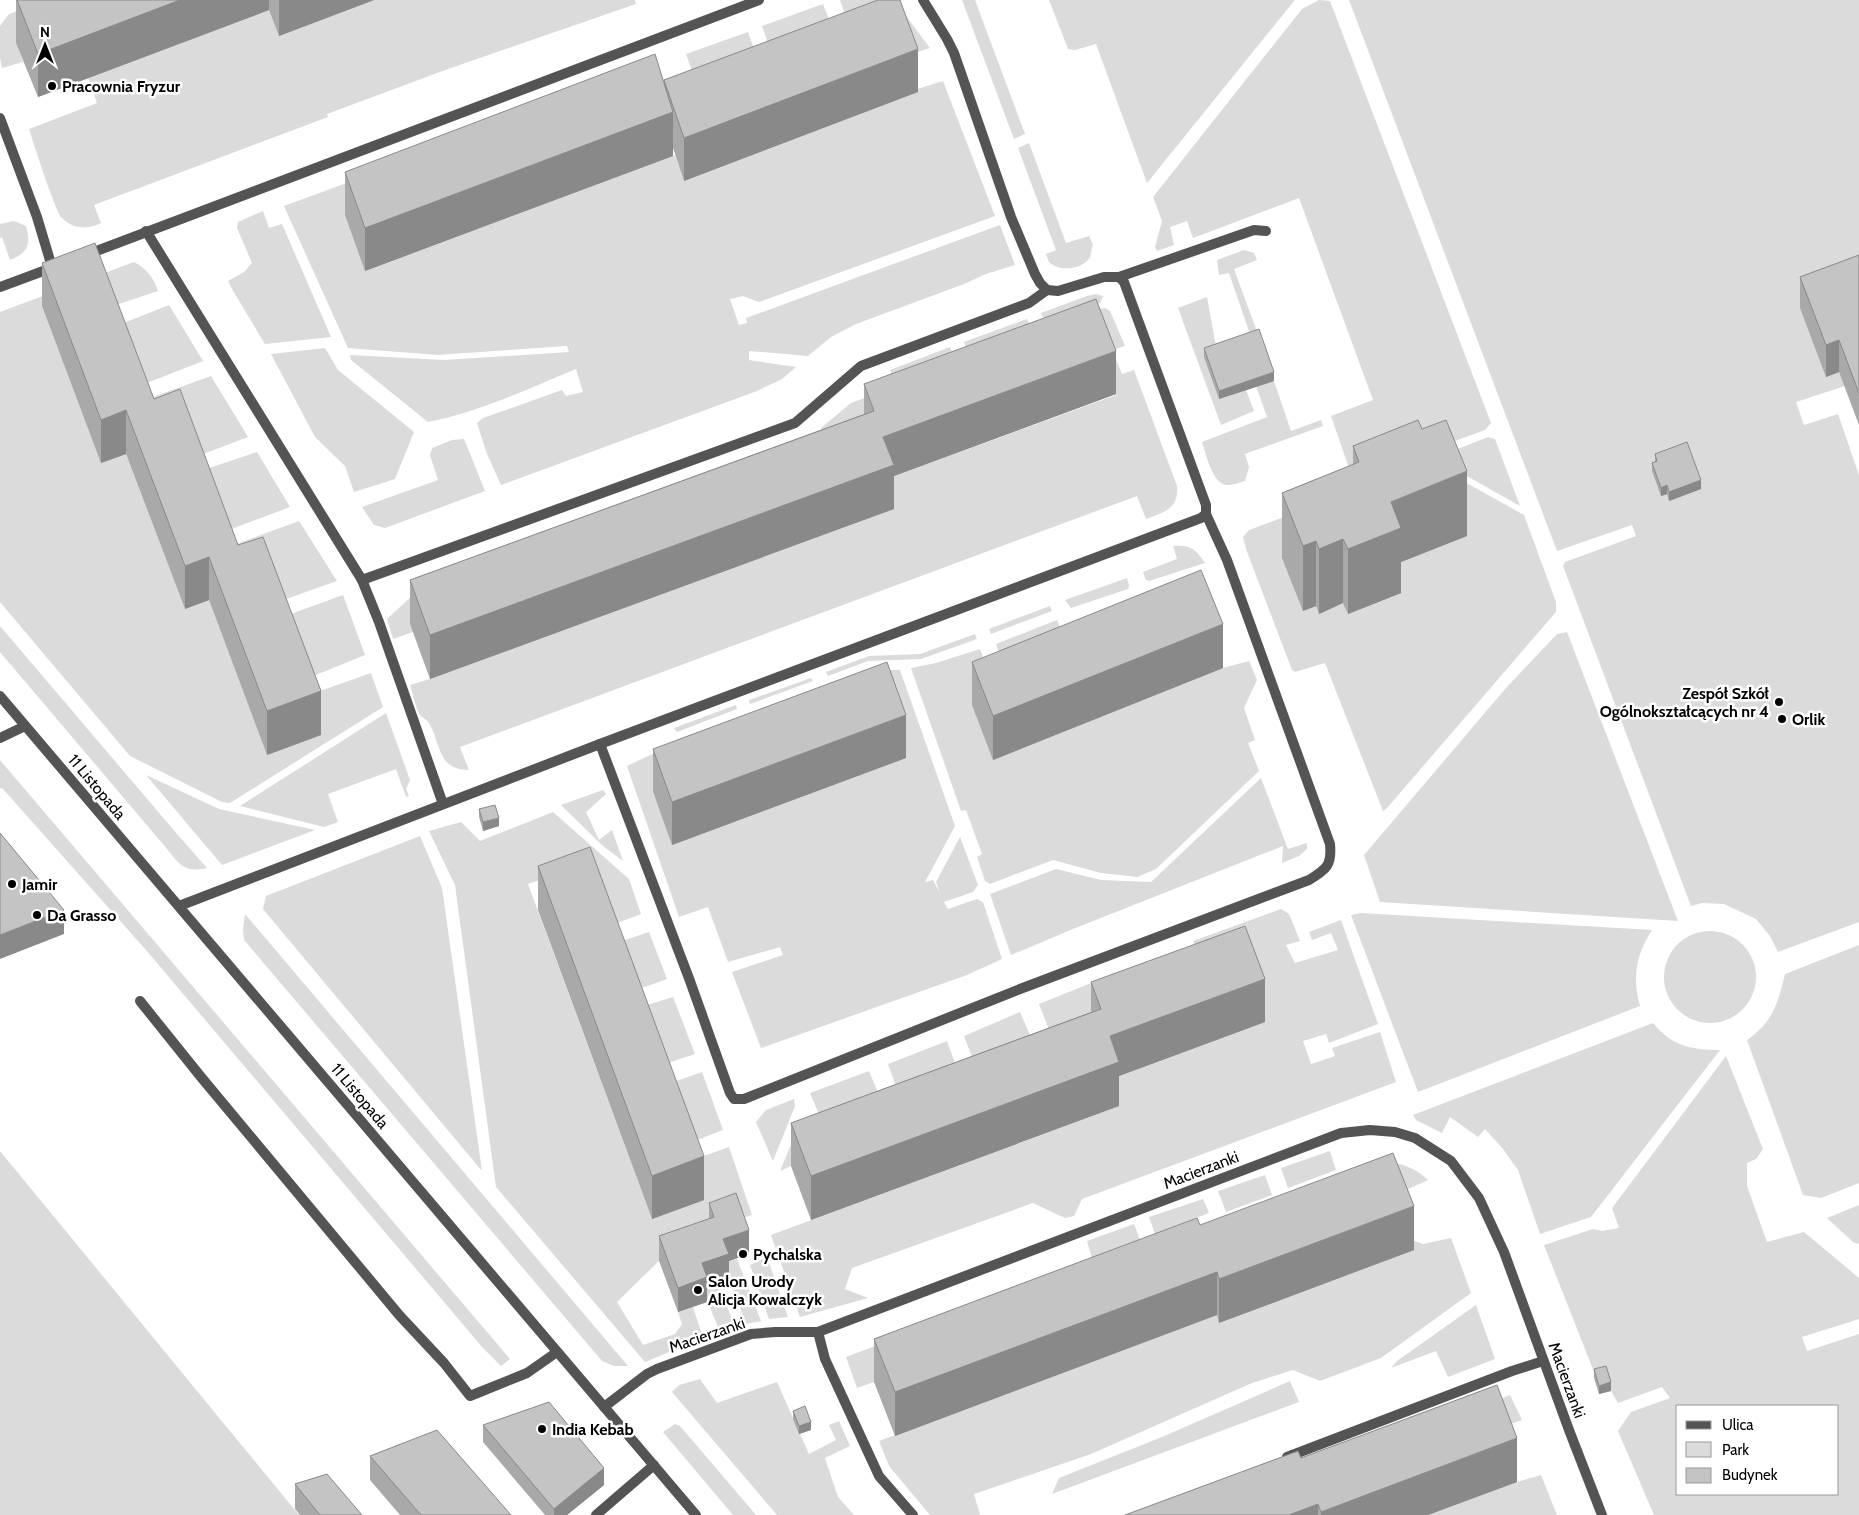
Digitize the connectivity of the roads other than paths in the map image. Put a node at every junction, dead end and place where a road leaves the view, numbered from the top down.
1 (759, 0) edge
2 (923, 0) edge
3 (0, 118) edge
4 (146, 231) junction
5 (1266, 231) dead end
6 (76, 258) edge
7 (1119, 277) junction
8 (0, 287) edge
9 (1047, 290) junction
10 (1206, 514) junction
11 (362, 580) junction
12 (0, 696) edge
13 (25, 726) junction
14 (0, 738) edge
15 (600, 744) junction
16 (443, 804) junction
17 (179, 906) junction
18 (140, 1001) dead end
19 (818, 1332) junction
20 (557, 1352) junction
21 (1544, 1361) junction
22 (604, 1407) junction
23 (1274, 1462) edge
24 (654, 1465) junction
25 (596, 1515) edge
26 (696, 1515) edge
27 (913, 1515) edge
28 (1602, 1515) edge

1 - 4 street
2 - 9 street
3 - 8 street
4 - 6 street
4 - 11 street
5 - 7 street
7 - 9 street
7 - 10 street
9 - 11 street
10 - 15 street
10 - 15 street
11 - 16 street
12 - 13 street, 11 Listopada
13 - 14 street
13 - 17 street, 11 Listopada
15 - 16 street
16 - 17 street
17 - 20 street, 11 Listopada
18 - 20 street
19 - 21 street, Macierzanki
19 - 22 street, Macierzanki
19 - 27 street
20 - 22 street, 11 Listopada
21 - 23 street
21 - 28 street, Macierzanki
22 - 24 street, 11 Listopada
24 - 25 street
24 - 26 street, 11 Listopada

